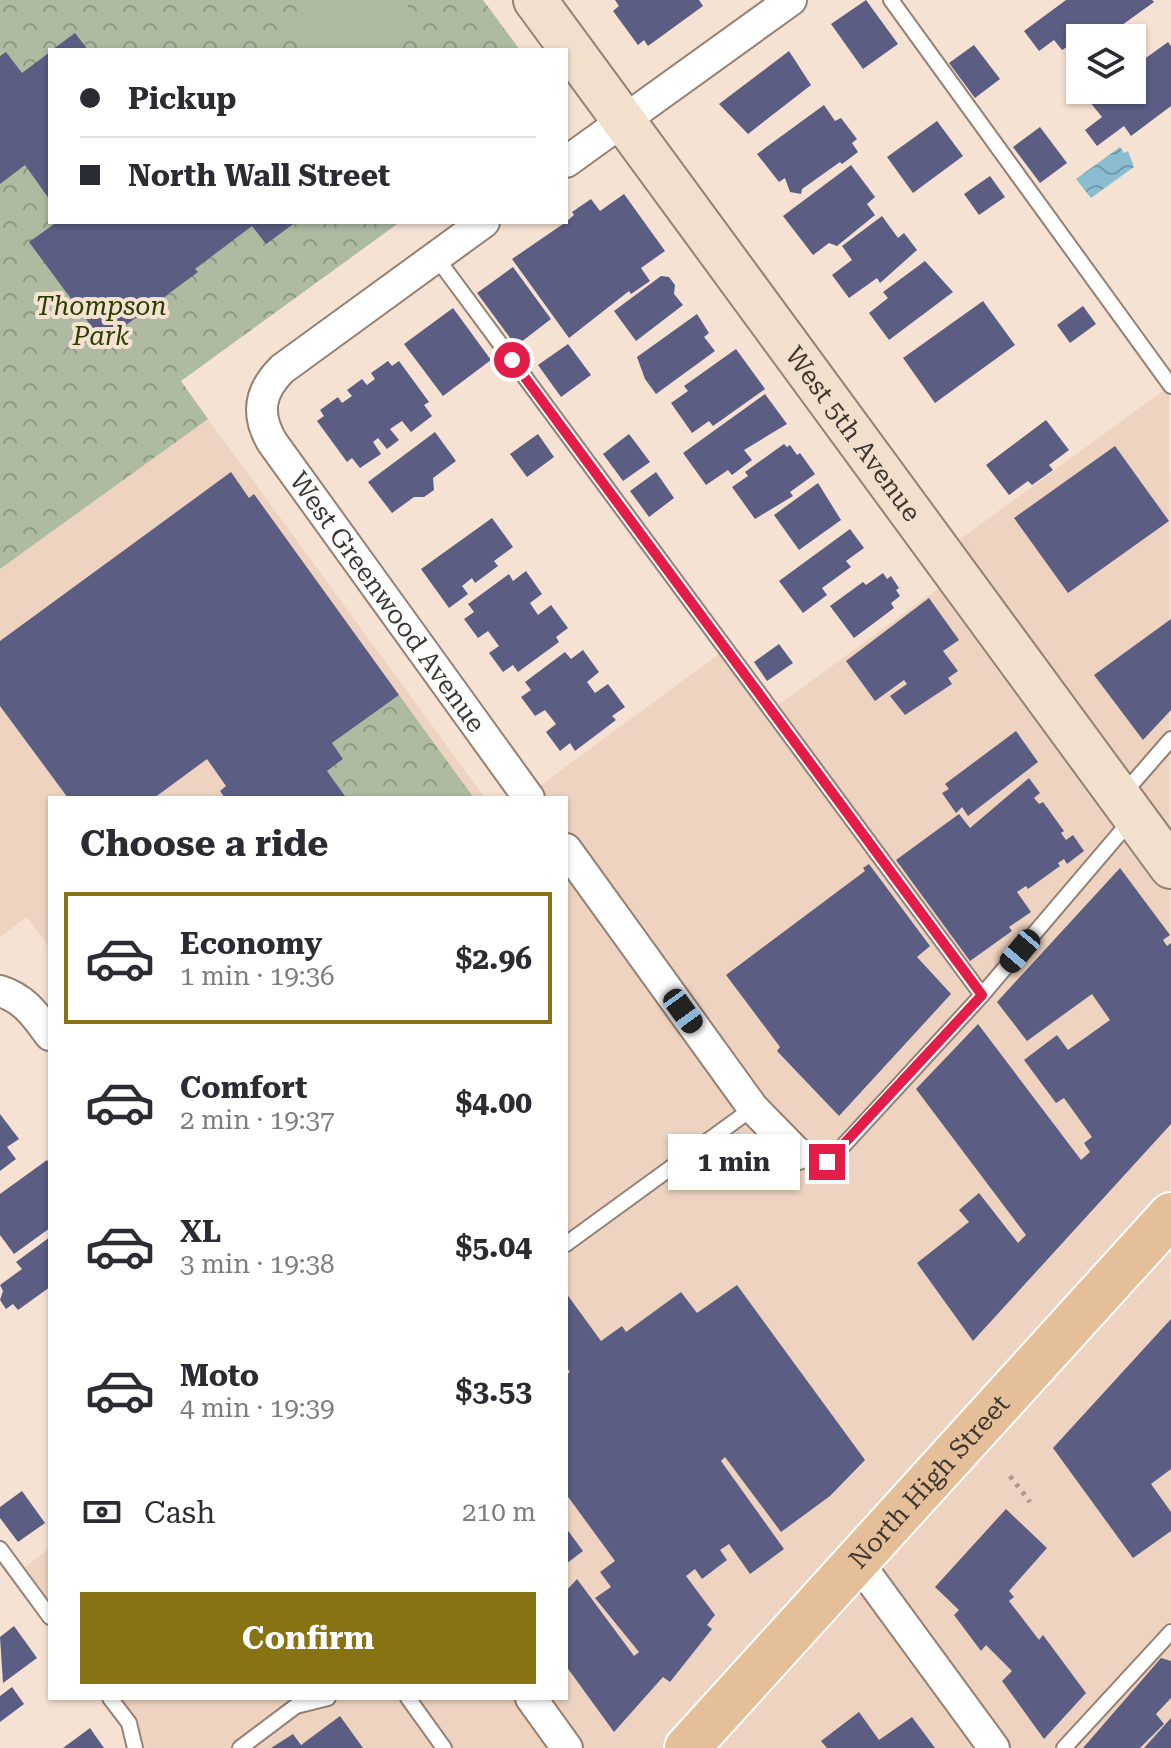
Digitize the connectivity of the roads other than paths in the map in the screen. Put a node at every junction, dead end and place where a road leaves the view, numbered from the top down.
1 (535, 0) edge
2 (791, 0) edge
3 (891, 0) edge
4 (623, 119) junction
5 (568, 160) edge
6 (481, 224) edge
7 (436, 257) junction
8 (1171, 386) edge
9 (1171, 739) edge
10 (528, 796) edge
11 (1126, 807) junction
12 (568, 852) edge
13 (1171, 867) edge
14 (0, 991) edge
15 (982, 995) junction
16 (48, 1032) edge
17 (753, 1108) junction
18 (798, 1154) joint
19 (1171, 1215) edge
20 (568, 1243) edge
21 (0, 1549) edge
22 (857, 1561) junction
23 (48, 1614) edge
24 (1169, 1638) edge
25 (112, 1700) edge
26 (320, 1700) edge
27 (409, 1700) edge
28 (532, 1700) edge
29 (135, 1748) edge
30 (240, 1748) edge
31 (444, 1748) edge
32 (567, 1748) edge
33 (687, 1748) edge
34 (994, 1748) edge
35 (1064, 1748) edge

1 - 4 main road, West 5th Avenue
2 - 4 street
3 - 8 lane
4 - 5 street
4 - 11 main road, West 5th Avenue
6 - 7 street
7 - 10 street, West Greenwood Avenue
7 - 15 lane
9 - 11 lane
11 - 13 main road, West 5th Avenue
11 - 15 lane
12 - 17 street
14 - 16 street
15 - 18 lane
17 - 18 street
17 - 20 lane
19 - 22 main road, North High Street
21 - 23 lane
22 - 33 main road, North High Street
22 - 34 street
24 - 35 lane
25 - 29 lane
26 - 30 lane
27 - 31 lane
28 - 32 street

